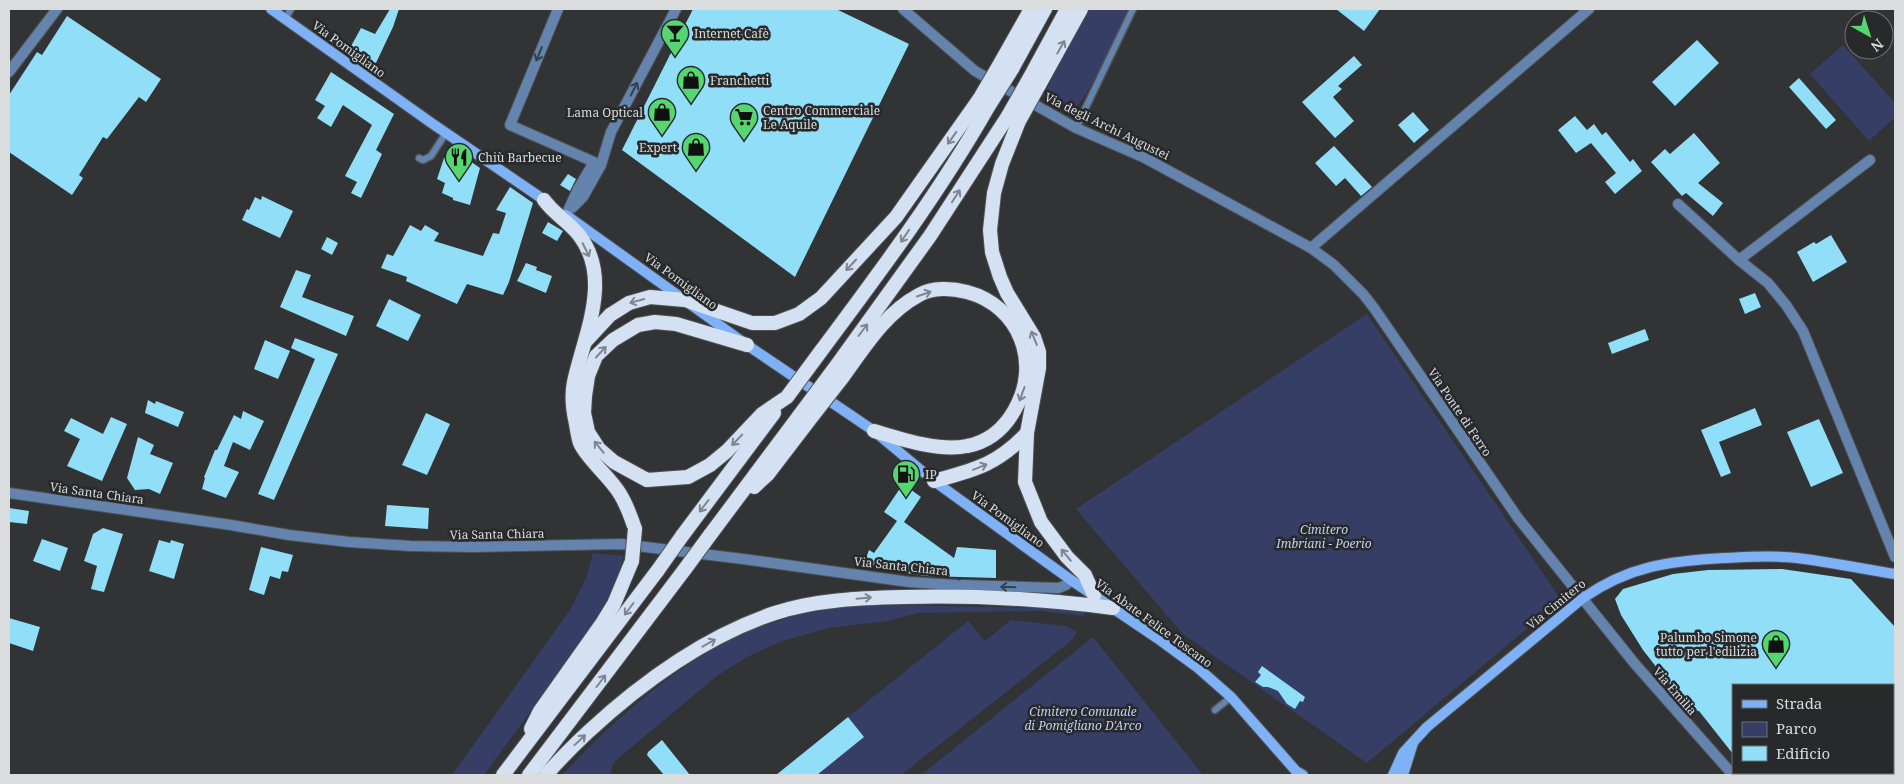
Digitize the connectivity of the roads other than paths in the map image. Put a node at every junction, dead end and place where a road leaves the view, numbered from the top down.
1 (58, 9) edge
2 (271, 9) edge
3 (291, 9) edge
4 (558, 9) edge
5 (676, 9) edge
6 (904, 9) edge
7 (1031, 9) edge
8 (1045, 9) edge
9 (1067, 9) edge
10 (1081, 9) edge
11 (1133, 9) edge
12 (1589, 9) edge
13 (285, 19) junction
14 (1006, 66) junction
15 (9, 72) edge
16 (1034, 82) junction
17 (984, 103) junction
18 (1014, 118) junction
19 (1076, 128) junction
20 (446, 133) junction
21 (419, 158) dead end
22 (1870, 160) dead end
23 (544, 200) junction
24 (1678, 204) dead end
25 (566, 215) junction
26 (1311, 248) junction
27 (1740, 260) junction
28 (685, 300) junction
29 (585, 342) junction
30 (748, 345) junction
31 (838, 373) junction
32 (786, 397) junction
33 (874, 432) junction
34 (1027, 433) junction
35 (934, 481) junction
36 (9, 493) edge
37 (1895, 557) edge
38 (1895, 574) edge
39 (1071, 580) junction
40 (956, 585) junction
41 (1094, 595) junction
42 (984, 598) junction
43 (1583, 598) junction
44 (1113, 608) junction
45 (1231, 697) junction
46 (1215, 710) dead end
47 (1414, 741) junction
48 (518, 756) junction
49 (1300, 774) edge
50 (1732, 774) edge
51 (503, 775) edge
52 (529, 775) edge
53 (546, 775) edge
54 (1393, 775) edge
55 (1402, 775) edge

1 - 15 street
2 - 13 main road, Via Pomigliano
3 - 13 lane
4 -> 25 street
25 -> 5 street
6 - 19 street, Via degli Archi Augustei
7 - 14 highway
8 - 14 highway
9 - 16 highway
16 -> 10 highway
11 - 19 lane
12 - 26 street
13 - 20 main road, Via Pomigliano
14 - 17 highway, bridge
16 - 18 highway, bridge
17 -> 28 highway
17 -> 32 highway, bridge
31 -> 18 highway
34 -> 18 highway
19 - 26 street, Via degli Archi Augustei
20 - 21 lane
20 - 23 main road, Via Pomigliano
22 - 27 street
23 - 25 main road, Via Pomigliano
23 -> 29 highway
24 - 27 street
25 - 28 main road, Via Pomigliano
26 - 43 street, Via Ponte di Ferro
27 - 37 street
28 -> 29 highway
28 - 30 main road, Via Pomigliano
29 - 48 highway, bridge
32 -> 30 highway
30 - 33 main road, Via Pomigliano
31 -> 33 highway
52 -> 31 highway, bridge
32 -> 48 highway, bridge
33 - 35 main road, Via Pomigliano
35 -> 34 highway
41 -> 34 highway
35 - 39 main road, Via Pomigliano
36 - 40 street, Via Santa Chiara
38 - 43 main road, Via Cimitero
39 -> 40 street
39 - 41 main road, Via Abate Felice Toscano
40 - 42 street, Via Santa Chiara
41 - 44 main road, Via Abate Felice Toscano
42 - 44 highway
53 -> 42 highway
43 - 47 main road, Via Cimitero
43 - 50 street, Via Emilia
44 - 45 main road, Via Abate Felice Toscano
45 - 46 lane
45 - 49 main road, Via Abate Felice Toscano
47 - 54 main road, Via Cimitero
47 - 55 main road
48 - 51 highway

